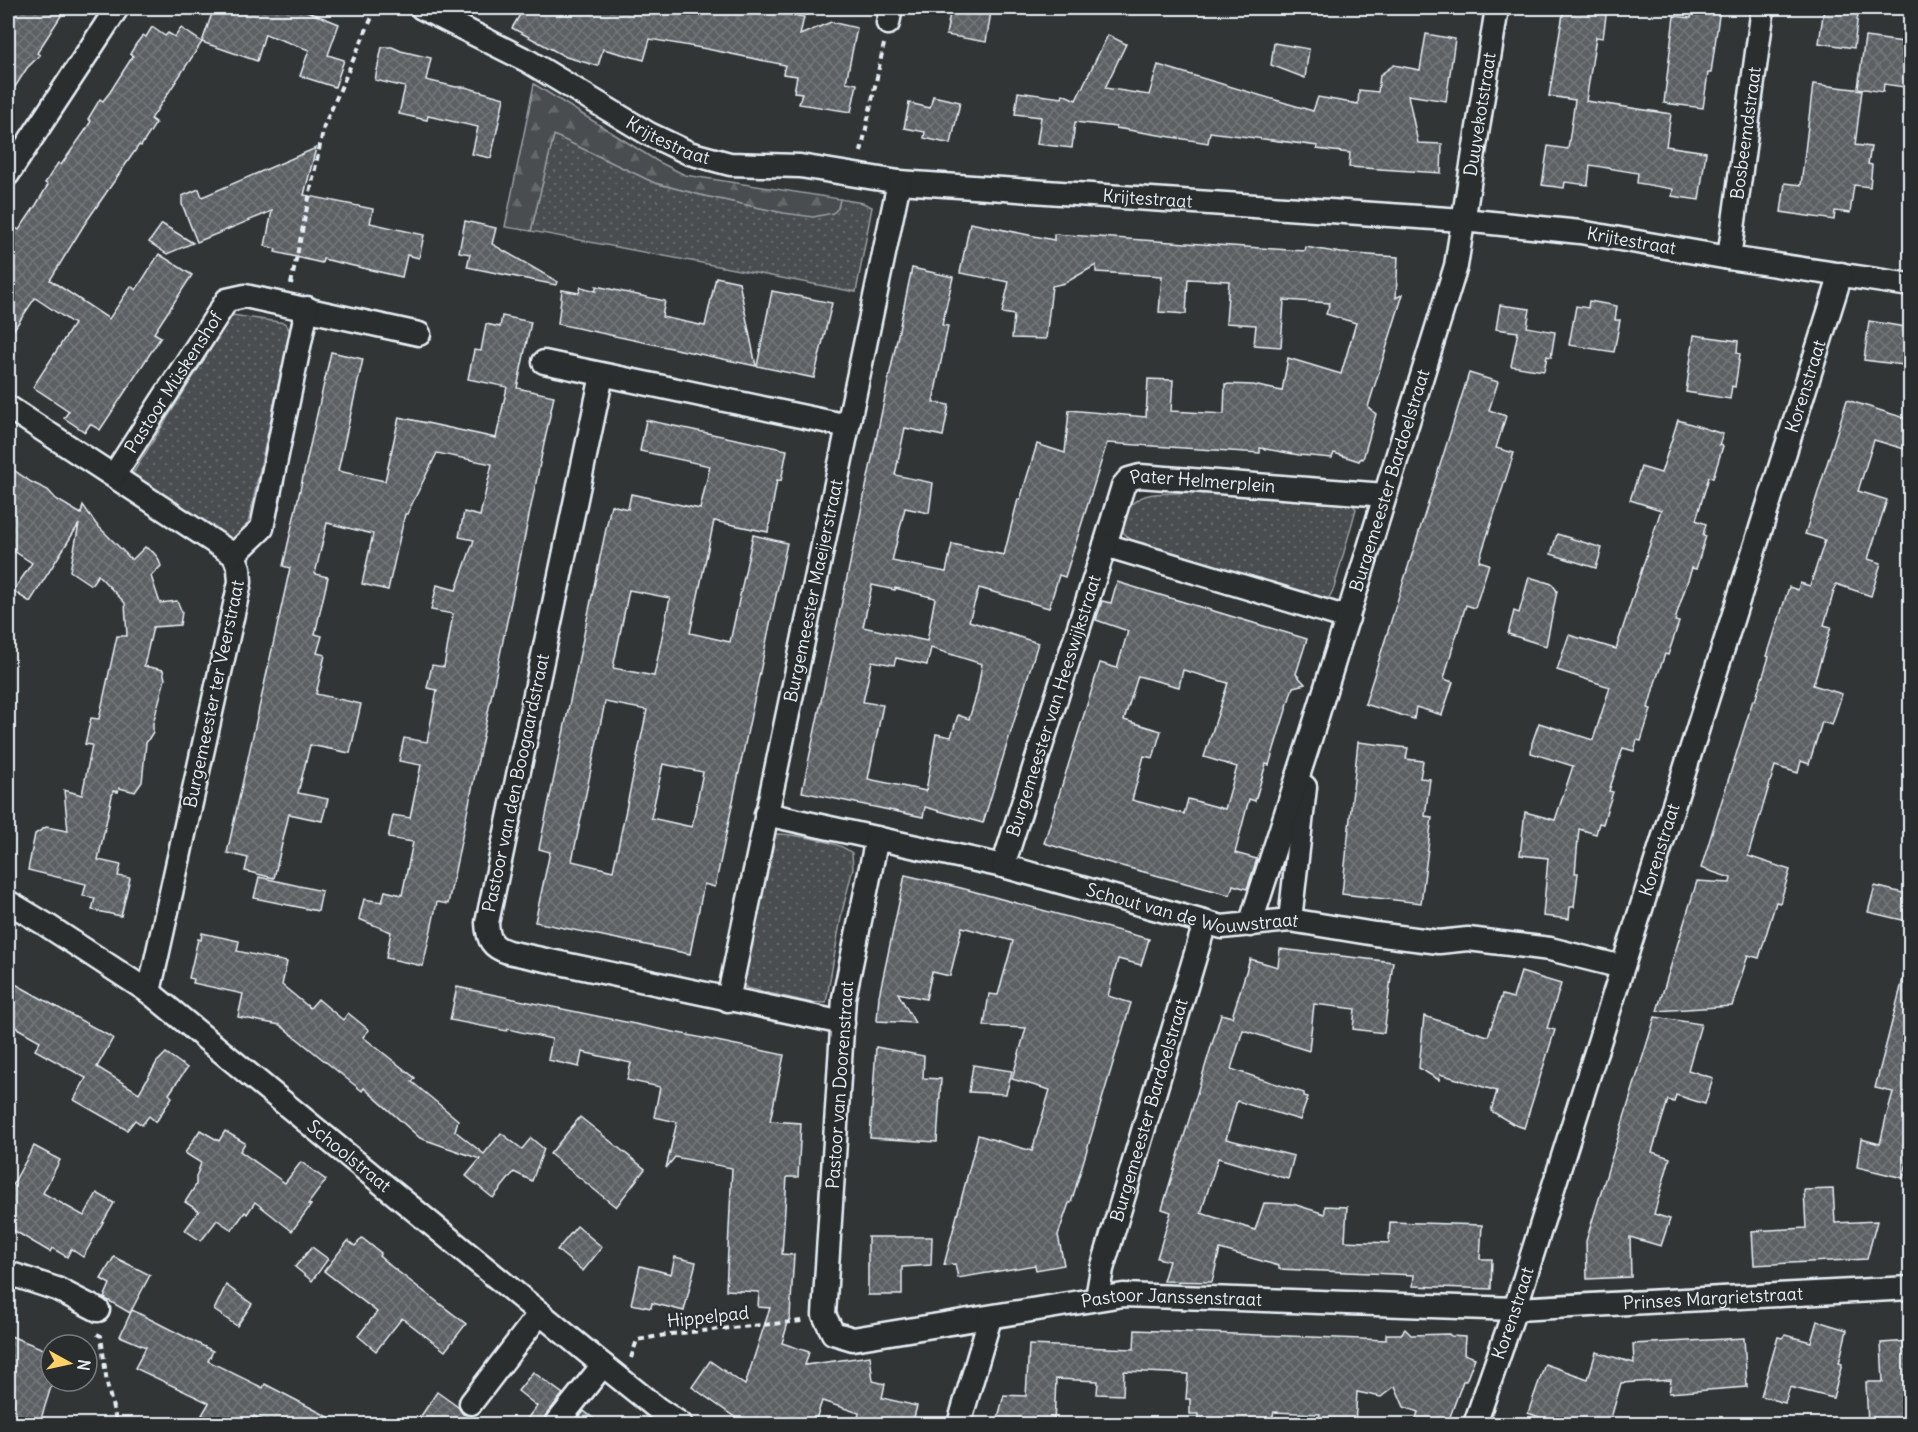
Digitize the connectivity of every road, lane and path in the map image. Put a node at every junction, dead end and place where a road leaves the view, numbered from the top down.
1 (117, 8) edge
2 (375, 8) edge
3 (422, 8) edge
4 (1497, 8) edge
5 (1763, 8) edge
6 (889, 15) edge
7 (8, 174) edge
8 (856, 176) junction
9 (899, 182) junction
10 (1463, 220) junction
11 (1729, 258) junction
12 (1841, 274) junction
13 (1911, 285) edge
14 (296, 306) junction
15 (419, 334) dead end
16 (544, 362) dead end
17 (602, 375) junction
18 (8, 407) edge
19 (848, 426) junction
20 (114, 475) junction
21 (1385, 495) junction
22 (1105, 546) junction
23 (234, 555) junction
24 (1348, 618) junction
25 (1310, 739) junction
26 (766, 814) junction
27 (877, 838) junction
28 (1003, 866) junction
29 (8, 902) edge
30 (1290, 920) junction
31 (1205, 922) junction
32 (1250, 925) junction
33 (1622, 966) junction
34 (149, 992) junction
35 (728, 1000) junction
36 (843, 1023) junction
37 (8, 1273) edge
38 (1911, 1288) edge
39 (1097, 1298) junction
40 (1515, 1309) junction
41 (98, 1310) joint
42 (540, 1313) junction
43 (990, 1318) junction
44 (828, 1324) junction
45 (603, 1365) junction
46 (624, 1381) junction
47 (471, 1403) dead end
48 (117, 1425) edge
49 (556, 1425) edge
50 (681, 1425) edge
51 (959, 1425) edge
52 (1475, 1425) edge

1 - 7 street
2 - 14 path
3 - 8 street, Krijtestraat
4 - 10 street, Duyvekotstraat
5 - 11 street, Bosbeemdstraat
6 - 8 path
8 - 9 street, Krijtestraat
9 - 10 street, Krijtestraat
9 - 19 street, Burgemeester Maeijerstraat
10 - 11 street, Krijtestraat
10 - 21 street, Burgemeester Bardoelstraat
11 - 12 street, Krijtestraat
12 - 13 street, Krijtestraat
12 - 33 street, Korenstraat
14 - 15 street, Pastoor Müskenshof
14 - 20 street, Pastoor Müskenshof
14 - 23 street
16 - 17 street
17 - 19 street
17 - 35 street, Pastoor van den Boogaardstraat
18 - 20 street, Burgemeester ter Veerstraat
19 - 26 street, Burgemeester Maeijerstraat
20 - 23 street, Burgemeester ter Veerstraat
21 - 22 street, Pater Helmerplein
21 - 24 street, Burgemeester Bardoelstraat
22 - 24 street
22 - 28 street, Burgemeester van Heeswijkstraat
23 - 34 street, Burgemeester ter Veerstraat
24 - 25 street, Burgemeester Bardoelstraat
25 - 30 street, Burgemeester Bardoelstraat
25 - 32 street, Burgemeester Bardoelstraat
26 - 27 street, Schout van de Wouwstraat
26 - 35 street, Burgemeester Maeijerstraat
27 - 28 street, Schout van de Wouwstraat
27 - 36 street, Pastoor van Doorenstraat
28 - 31 street, Schout van de Wouwstraat
29 - 34 street, Schoolstraat
30 - 32 street, Schout van de Wouwstraat
30 - 33 street, Schout van de Wouwstraat
31 - 32 street, Schout van de Wouwstraat
31 - 39 street, Burgemeester Bardoelstraat
33 - 40 street, Korenstraat
34 - 42 street, Schoolstraat
35 - 36 street, Pastoor van den Boogaardstraat
36 - 44 street, Pastoor van Doorenstraat
37 - 41 street
38 - 40 street, Prinses Margrietstraat
39 - 40 street, Pastoor Janssenstraat
39 - 43 street, Pastoor Janssenstraat
40 - 52 street, Korenstraat
41 - 48 path
42 - 45 street, Schoolstraat
42 - 47 street
43 - 44 street, Pastoor Janssenstraat
43 - 51 street
44 - 46 path, Hippelpad
45 - 46 street, Schoolstraat
45 - 49 street
46 - 50 street, Schoolstraat

